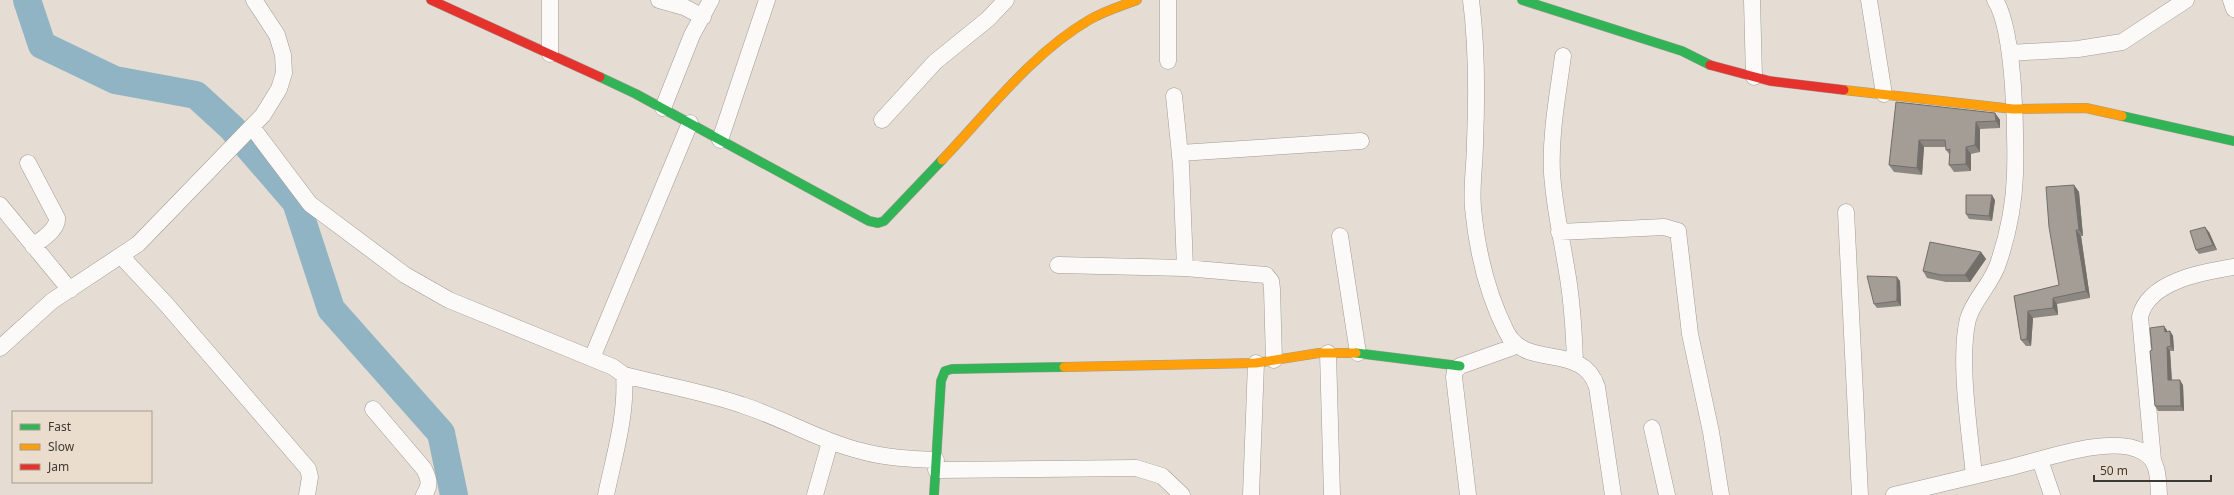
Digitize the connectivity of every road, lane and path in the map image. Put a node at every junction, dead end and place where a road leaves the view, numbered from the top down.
1 (254, 0) edge
2 (431, 0) edge
3 (550, 0) edge
4 (659, 0) edge
5 (711, 0) edge
6 (767, 0) edge
7 (1006, 0) edge
8 (1137, 0) edge
9 (1168, 0) edge
10 (1470, 0) edge
11 (1522, 0) edge
12 (1752, 0) edge
13 (1869, 0) edge
14 (1995, 0) edge
15 (2186, 0) edge
16 (2231, 0) edge
17 (2234, 9) edge
18 (703, 17) junction
19 (2010, 53) junction
20 (550, 54) junction
21 (1563, 56) dead end
22 (1168, 61) dead end
23 (1754, 78) junction
24 (1884, 94) junction
25 (1174, 96) dead end
26 (663, 108) junction
27 (2014, 109) junction
28 (882, 120) dead end
29 (690, 123) junction
30 (250, 130) junction
31 (720, 140) junction
32 (1360, 141) dead end
33 (2234, 141) edge
34 (1180, 153) junction
35 (28, 164) dead end
36 (0, 205) edge
37 (1846, 212) dead end
38 (1559, 232) junction
39 (1340, 236) dead end
40 (33, 246) junction
41 (121, 256) junction
42 (1058, 265) dead end
43 (2234, 267) edge
44 (1185, 268) junction
45 (70, 290) junction
46 (1516, 346) junction
47 (0, 348) edge
48 (1328, 352) junction
49 (1358, 353) junction
50 (592, 358) junction
51 (1274, 360) junction
52 (1256, 363) junction
53 (1575, 363) junction
54 (1460, 366) junction
55 (624, 375) junction
56 (373, 409) dead end
57 (1652, 428) dead end
58 (830, 442) junction
59 (2040, 460) junction
60 (2153, 460) junction
61 (936, 465) junction
62 (1974, 476) junction
63 (307, 495) edge
64 (424, 495) edge
65 (606, 495) edge
66 (815, 495) edge
67 (934, 495) edge
68 (1182, 495) edge
69 (1251, 495) edge
70 (1332, 495) edge
71 (1468, 495) edge
72 (1613, 495) edge
73 (1667, 495) edge
74 (1721, 495) edge
75 (1860, 495) edge
76 (1894, 495) edge
77 (2052, 495) edge
78 (2159, 495) edge

1 - 30 street
2 - 20 street
3 - 20 street
4 - 18 street
5 - 18 street
6 - 31 street
7 - 28 street
8 - 31 street
9 - 22 street
10 - 46 street
11 - 23 street
12 - 23 street
13 - 24 street
14 - 19 street
15 - 19 street
16 - 17 street
18 - 26 street
19 - 27 street
20 - 26 street
21 - 38 street
23 - 24 street
24 - 27 street
25 - 34 street
26 - 29 street
27 - 33 street
27 - 62 street
29 - 31 street
29 - 50 street
30 - 41 street
30 - 50 street
32 - 34 street
34 - 44 street
35 - 40 street
36 - 40 street
37 - 75 street
38 - 53 street
38 - 74 street
39 - 49 street
40 - 45 street
41 - 45 street
41 - 63 street
42 - 44 street
43 - 60 street
44 - 51 street
45 - 47 street
46 - 53 street
46 - 54 street
48 - 49 street
48 - 51 street
48 - 70 street
49 - 54 street
50 - 55 street
51 - 52 street
52 - 61 street
52 - 69 street
53 - 72 street
54 - 71 street
55 - 58 street
55 - 65 street
56 - 64 street
57 - 73 street
58 - 61 street
58 - 66 street
59 - 60 street
59 - 62 street
59 - 77 street
60 - 78 street
61 - 67 street
61 - 68 street
62 - 76 street

